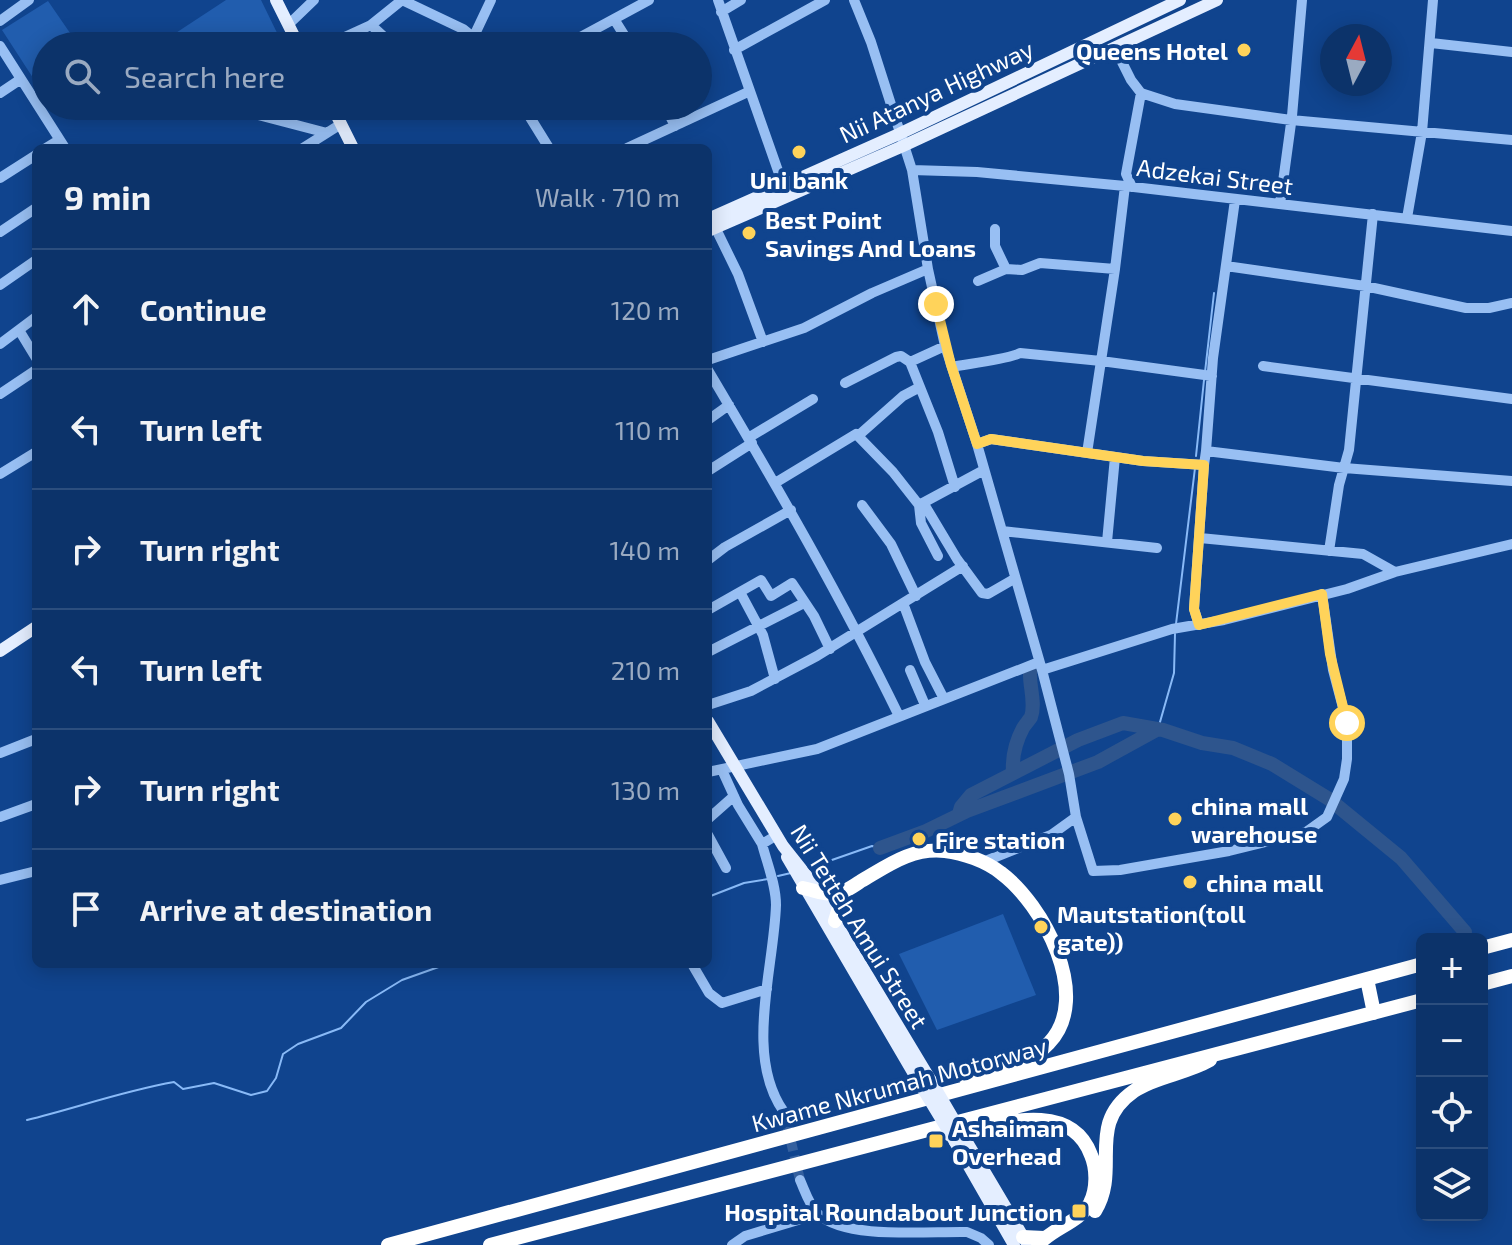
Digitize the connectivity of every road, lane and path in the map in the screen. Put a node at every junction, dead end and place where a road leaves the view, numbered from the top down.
1 (29, 0) edge
2 (276, 0) edge
3 (314, 0) edge
4 (402, 0) edge
5 (491, 0) edge
6 (649, 0) edge
7 (718, 0) edge
8 (741, 0) edge
9 (825, 0) edge
10 (854, 0) edge
11 (1217, 0) edge
12 (1302, 0) edge
13 (1433, 0) edge
14 (1174, 1) edge
15 (721, 12) junction
16 (614, 19) junction
17 (0, 21) edge
18 (1171, 21) junction
19 (288, 25) junction
20 (371, 25) junction
21 (292, 32) edge
22 (356, 32) edge
23 (379, 32) edge
24 (466, 32) edge
25 (476, 32) edge
26 (590, 32) edge
27 (622, 32) edge
28 (1431, 43) junction
29 (0, 46) edge
30 (1115, 48) junction
31 (734, 50) junction
32 (1512, 52) edge
33 (21, 79) junction
34 (748, 92) junction
35 (0, 93) edge
36 (1141, 93) junction
37 (32, 96) edge
38 (712, 109) edge
39 (47, 120) edge
40 (277, 120) edge
41 (339, 120) edge
42 (532, 120) edge
43 (672, 120) edge
44 (688, 120) edge
45 (1291, 120) junction
46 (341, 124) junction
47 (675, 126) junction
48 (1422, 132) junction
49 (327, 133) junction
50 (901, 140) junction
51 (1512, 140) edge
52 (62, 144) edge
53 (309, 144) edge
54 (351, 144) edge
55 (547, 144) edge
56 (636, 144) edge
57 (32, 158) edge
58 (912, 170) junction
59 (0, 178) edge
60 (783, 185) junction
61 (1128, 186) junction
62 (1235, 200) junction
63 (1280, 204) junction
64 (32, 211) edge
65 (1373, 214) junction
66 (1407, 218) junction
67 (712, 224) edge
68 (712, 224) edge
69 (712, 228) edge
70 (995, 229) dead end
71 (1512, 231) edge
72 (0, 232) edge
73 (32, 263) edge
74 (1226, 266) junction
75 (928, 269) junction
76 (1006, 269) junction
77 (1115, 269) junction
78 (978, 281) dead end
79 (0, 285) edge
80 (1365, 286) junction
81 (1512, 303) edge
82 (32, 320) edge
83 (19, 330) junction
84 (763, 342) junction
85 (0, 344) edge
86 (945, 346) junction
87 (32, 351) edge
88 (712, 359) edge
89 (1101, 361) junction
90 (910, 362) junction
91 (1263, 366) dead end
92 (952, 367) junction
93 (32, 373) edge
94 (1212, 376) junction
95 (712, 377) edge
96 (1356, 380) junction
97 (845, 383) dead end
98 (920, 387) junction
99 (0, 394) edge
100 (813, 399) dead end
101 (1512, 399) edge
102 (729, 405) junction
103 (712, 417) edge
104 (859, 435) junction
105 (750, 440) junction
106 (977, 444) junction
107 (1206, 451) junction
108 (1087, 453) junction
109 (32, 454) edge
110 (1115, 457) junction
111 (1204, 465) junction
112 (712, 468) edge
113 (1344, 468) junction
114 (984, 470) junction
115 (0, 474) edge
116 (1512, 481) edge
117 (775, 483) junction
118 (955, 487) junction
119 (922, 504) junction
120 (862, 505) dead end
121 (791, 510) junction
122 (1002, 531) junction
123 (1200, 538) junction
124 (1107, 542) junction
125 (1512, 544) edge
126 (1157, 548) dead end
127 (1329, 551) junction
128 (938, 556) dead end
129 (712, 557) edge
130 (963, 566) junction
131 (1395, 572) junction
132 (1014, 579) junction
133 (740, 592) junction
134 (1322, 594) junction
135 (916, 596) junction
136 (804, 603) junction
137 (903, 603) junction
138 (712, 608) edge
139 (1199, 625) junction
140 (32, 626) edge
141 (32, 627) edge
142 (760, 628) junction
143 (858, 633) junction
144 (0, 644) edge
145 (830, 649) junction
146 (712, 650) edge
147 (0, 651) edge
148 (1040, 666) junction
149 (910, 670) dead end
150 (775, 679) junction
151 (943, 697) junction
152 (712, 704) edge
153 (925, 705) junction
154 (899, 716) junction
155 (712, 727) edge
156 (32, 741) edge
157 (0, 753) edge
158 (736, 766) junction
159 (722, 770) junction
160 (712, 771) edge
161 (734, 796) junction
162 (32, 805) edge
163 (712, 815) edge
164 (0, 817) edge
165 (1076, 817) junction
166 (780, 841) junction
167 (712, 842) edge
168 (762, 844) junction
169 (983, 862) junction
170 (726, 868) dead end
171 (32, 872) edge
172 (0, 880) edge
173 (810, 890) junction
174 (844, 891) junction
175 (835, 921) junction
176 (1512, 940) edge
177 (1488, 946) edge
178 (1416, 966) edge
179 (694, 968) edge
180 (1512, 976) edge
181 (1367, 979) junction
182 (1488, 982) edge
183 (767, 989) junction
184 (1416, 1002) edge
185 (1374, 1013) junction
186 (1225, 1051) junction
187 (925, 1082) junction
188 (784, 1112) tunnel mouth
189 (815, 1131) junction
190 (822, 1156) junction
191 (800, 1180) tunnel mouth
192 (818, 1214) junction
193 (866, 1230) junction
194 (1022, 1242) edge
195 (1044, 1243) edge
196 (388, 1245) edge
197 (490, 1245) edge
198 (732, 1245) edge
199 (867, 1245) edge
200 (989, 1245) edge

1 - 17 street
2 - 19 main road
3 - 19 street
4 - 20 street
4 - 24 street
5 - 25 street
6 - 16 street
7 - 15 street
8 - 15 street
9 - 31 street
10 - 50 street
11 - 18 main road
12 - 45 street
13 - 28 street
14 - 18 street
14 - 50 main road, Nii Atanya Highway
15 - 31 street
16 - 26 street
16 - 27 street
18 - 30 main road
19 - 21 main road
20 - 22 street
20 - 23 street
28 - 32 street
28 - 48 street
29 - 33 street
30 - 36 street
30 - 50 main road
31 - 34 street
33 - 35 street
33 - 37 street
34 - 38 street
34 - 60 street
36 - 45 street
36 - 61 street
39 - 52 street
40 - 49 street
41 - 46 main road
42 - 55 street
43 - 47 street
44 - 47 street
45 - 48 street
45 - 63 street
46 - 49 street
46 - 54 main road
47 - 56 street
48 - 51 street
48 - 66 street
49 - 53 street
50 - 58 street
50 - 60 main road, Nii Atanya Highway
50 - 67 main road
57 - 59 street
58 - 61 street, Adzekai Street
58 - 75 street
60 - 68 main road, Nii Atanya Highway
61 - 62 street, Adzekai Street
61 - 77 street
62 - 63 street, Adzekai Street
62 - 74 street
63 - 65 street, Adzekai Street
64 - 72 street
65 - 66 street, Adzekai Street
65 - 80 street
66 - 71 street, Adzekai Street
69 - 84 street
70 - 76 street
73 - 79 street
74 - 80 street
74 - 94 street
75 - 84 street
75 - 86 street
76 - 77 street
76 - 78 street
77 - 89 street
80 - 81 street
80 - 96 street
82 - 83 street
83 - 85 street
83 - 87 street
84 - 88 street
86 - 90 street
86 - 92 street
89 - 92 street
89 - 94 street
89 - 108 street
90 - 97 street
90 - 98 street
91 - 96 street
92 - 106 street
93 - 99 street
94 - 107 street
95 - 102 street
96 - 101 street
96 - 113 street
98 - 104 street
98 - 118 street
100 - 105 street
102 - 103 street
102 - 105 street
104 - 117 street
104 - 119 street
105 - 112 street
105 - 117 street
106 - 108 street
106 - 114 street
107 - 111 street
107 - 113 street
108 - 110 street
109 - 115 street
110 - 111 street
110 - 124 street
111 - 123 street
113 - 116 street
113 - 127 street
114 - 118 street
114 - 122 street
117 - 121 street
118 - 119 street
119 - 128 street
119 - 130 street
120 - 135 street
121 - 129 street
121 - 143 street
122 - 124 street
122 - 132 street
123 - 127 street
123 - 139 street
124 - 126 street
125 - 131 street
127 - 131 street
130 - 132 street
130 - 135 street
131 - 134 street
132 - 148 street
133 - 136 street
133 - 138 street
133 - 142 street
134 - 139 street
134 - 165 street
135 - 137 street
136 - 142 street
136 - 145 street
137 - 143 street
137 - 151 street
139 - 148 street
140 - 144 main road
141 - 147 main road
142 - 146 street
142 - 150 street
143 - 145 street
143 - 154 street
145 - 150 street
148 - 151 street
148 - 165 street
149 - 153 street
150 - 152 street
151 - 153 street
153 - 154 street
154 - 158 street
155 - 158 main road, Nii Tetteh Amui Street
156 - 157 street
158 - 159 street
158 - 166 main road, Nii Tetteh Amui Street
159 - 160 street
159 - 161 street
161 - 163 street
161 - 168 street
162 - 164 street
165 - 169 street
166 - 168 street
166 - 173 main road, Nii Tetteh Amui Street
167 - 170 street
168 - 183 street
169 - 174 highway
169 - 189 highway
171 - 172 street
173 - 174 highway
173 - 175 main road, Nii Tetteh Amui Street
173 - 187 main road
174 - 175 highway
175 - 187 main road, Nii Tetteh Amui Street
176 - 177 highway
178 - 181 highway, Kwame Nkrumah Motorway
179 - 183 street
180 - 182 highway
181 - 185 highway
181 - 189 highway, Kwame Nkrumah Motorway
183 - 188 street
184 - 185 highway, Kwame Nkrumah Motorway
185 - 186 highway, Kwame Nkrumah Motorway
186 - 190 highway, Kwame Nkrumah Motorway
186 - 195 highway
187 - 194 main road, Nii Tetteh Amui Street, bridge
189 - 196 highway, Kwame Nkrumah Motorway
190 - 195 highway
190 - 197 highway, Kwame Nkrumah Motorway
191 - 192 street
192 - 193 street
192 - 198 street
193 - 199 street
193 - 200 street
194 - 195 highway

